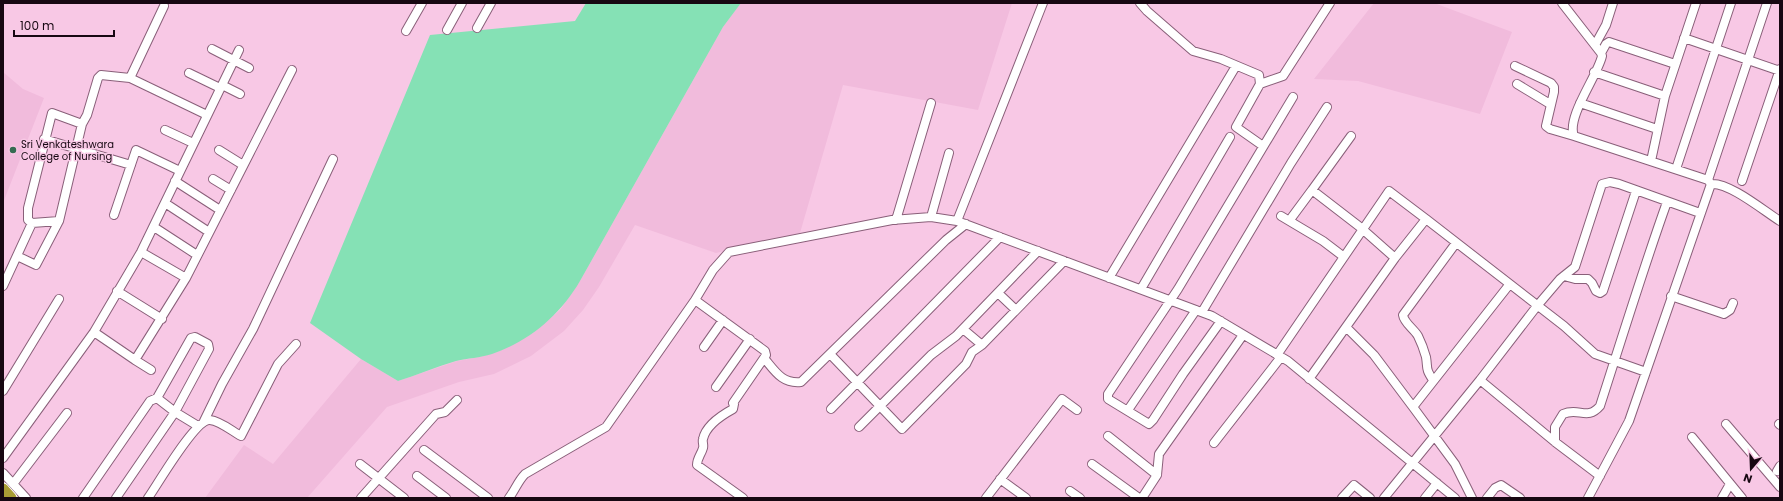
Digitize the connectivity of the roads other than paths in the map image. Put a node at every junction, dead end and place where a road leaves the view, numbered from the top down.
1 (422, 3) edge
2 (462, 3) edge
3 (491, 3) edge
4 (1043, 3) edge
5 (1140, 3) edge
6 (1330, 3) edge
7 (1562, 3) edge
8 (1613, 3) edge
9 (1696, 3) edge
10 (1731, 3) edge
11 (1767, 3) edge
12 (164, 6) dead end
13 (477, 28) dead end
14 (447, 30) dead end
15 (406, 31) dead end
16 (1684, 38) junction
17 (1595, 45) junction
18 (212, 49) dead end
19 (1716, 49) junction
20 (238, 50) dead end
21 (1601, 53) junction
22 (234, 60) junction
23 (1748, 60) junction
24 (1675, 64) junction
25 (1236, 66) junction
26 (1515, 66) dead end
27 (249, 68) dead end
28 (292, 70) dead end
29 (1780, 70) edge
30 (1594, 72) junction
31 (189, 73) dead end
32 (130, 78) junction
33 (1260, 84) junction
34 (1517, 84) dead end
35 (221, 86) junction
36 (240, 94) dead end
37 (1665, 96) junction
38 (1294, 97) dead end
39 (931, 103) dead end
40 (1580, 103) junction
41 (1550, 104) junction
42 (1327, 107) dead end
43 (207, 115) junction
44 (82, 124) junction
45 (1657, 129) junction
46 (165, 130) dead end
47 (1351, 136) dead end
48 (1574, 136) junction
49 (1230, 137) dead end
50 (44, 139) junction
51 (193, 143) junction
52 (1263, 146) junction
53 (78, 149) junction
54 (219, 150) dead end
55 (949, 153) dead end
56 (333, 159) dead end
57 (1651, 161) junction
58 (131, 164) junction
59 (243, 165) junction
60 (1676, 169) junction
61 (180, 171) junction
62 (213, 179) dead end
63 (175, 181) junction
64 (1742, 181) dead end
65 (1709, 182) junction
66 (231, 190) junction
67 (1312, 190) junction
68 (1636, 191) junction
69 (1667, 202) junction
70 (165, 203) junction
71 (220, 210) junction
72 (1700, 213) junction
73 (114, 215) dead end
74 (1281, 216) dead end
75 (931, 217) junction
76 (1292, 217) dead end
77 (1426, 219) junction
78 (896, 220) junction
79 (59, 221) junction
80 (957, 221) junction
81 (1780, 221) edge
82 (32, 222) junction
83 (966, 224) junction
84 (154, 227) junction
85 (1362, 229) junction
86 (209, 232) junction
87 (1000, 237) junction
88 (1456, 243) junction
89 (1038, 251) junction
90 (141, 252) junction
91 (197, 255) junction
92 (16, 256) junction
93 (1344, 257) junction
94 (1395, 258) junction
95 (1064, 261) junction
96 (1564, 276) junction
97 (186, 278) junction
98 (1109, 278) junction
99 (1509, 285) junction
100 (3, 286) edge
101 (1141, 289) junction
102 (117, 291) junction
103 (998, 293) junction
104 (1671, 296) junction
105 (59, 299) dead end
106 (695, 300) junction
107 (1170, 300) junction
108 (1732, 303) dead end
109 (1536, 306) junction
110 (1016, 310) junction
111 (1199, 311) junction
112 (162, 319) junction
113 (723, 320) junction
114 (1221, 321) junction
115 (1346, 327) junction
116 (963, 329) junction
117 (94, 332) junction
118 (1243, 335) junction
119 (750, 340) junction
120 (296, 344) dead end
121 (982, 345) junction
122 (704, 347) dead end
123 (830, 354) junction
124 (1279, 356) junction
125 (764, 358) junction
126 (135, 360) junction
127 (1615, 361) junction
128 (151, 370) dead end
129 (1646, 372) junction
130 (1309, 379) junction
131 (1433, 380) junction
132 (1480, 380) junction
133 (856, 383) junction
134 (716, 387) dead end
135 (3, 391) edge
136 (157, 398) junction
137 (457, 400) dead end
138 (880, 406) junction
139 (1413, 407) junction
140 (831, 409) dead end
141 (1077, 410) dead end
142 (1128, 410) junction
143 (175, 412) junction
144 (67, 413) dead end
145 (201, 423) junction
146 (1726, 424) dead end
147 (859, 427) dead end
148 (1108, 436) dead end
149 (1434, 436) junction
150 (1692, 437) dead end
151 (1555, 442) junction
152 (1214, 443) dead end
153 (424, 450) dead end
154 (3, 458) edge
155 (1412, 463) junction
156 (360, 464) dead end
157 (1092, 464) dead end
158 (3, 472) edge
159 (1157, 474) junction
160 (417, 476) dead end
161 (1600, 476) junction
162 (378, 479) junction
163 (1000, 479) junction
164 (1437, 483) junction
165 (1730, 484) junction
166 (8, 486) edge
167 (1780, 487) edge
168 (1070, 491) dead end
169 (11, 498) edge
170 (26, 498) edge
171 (83, 498) edge
172 (116, 498) edge
173 (148, 498) edge
174 (361, 498) edge
175 (404, 498) edge
176 (446, 498) edge
177 (488, 498) edge
178 (509, 498) edge
179 (743, 498) edge
180 (986, 498) edge
181 (1026, 498) edge
182 (1080, 498) edge
183 (1140, 498) edge
184 (1342, 498) edge
185 (1370, 498) edge
186 (1384, 498) edge
187 (1425, 498) edge
188 (1455, 498) edge
189 (1472, 498) edge
190 (1487, 498) edge
191 (1520, 498) edge
192 (1588, 498) edge
193 (1722, 498) edge
194 (1742, 498) edge

1 - 15 street
2 - 14 street
3 - 13 street
4 - 80 street
5 - 25 street
6 - 33 street
7 - 17 street
8 - 17 street
9 - 16 street
10 - 19 street
11 - 23 street
12 - 32 street
16 - 19 street
16 - 24 street
17 - 21 street
18 - 22 street
19 - 23 street
19 - 60 street
20 - 22 street
21 - 24 street
21 - 30 street
22 - 27 street
22 - 35 street
23 - 29 street
23 - 65 street
24 - 37 street
25 - 33 street
25 - 98 street
26 - 41 street
28 - 59 street
29 - 64 street
30 - 37 street
30 - 40 street
31 - 35 street
32 - 43 street
32 - 44 street
33 - 52 street
34 - 41 street
35 - 36 street
35 - 43 street
37 - 45 street
38 - 52 street
39 - 78 street
40 - 45 street
40 - 48 street
41 - 48 street
42 - 111 street
43 - 51 street
44 - 50 street
44 - 53 street
45 - 57 street
46 - 51 street
47 - 67 street
48 - 57 street
49 - 101 street
50 - 53 street
50 - 82 street
51 - 61 street
52 - 107 street
53 - 58 street
53 - 79 street
54 - 59 street
55 - 75 street
56 - 145 street
57 - 60 street
58 - 61 street
58 - 73 street
59 - 66 street
60 - 65 street
61 - 63 street
62 - 66 street
63 - 70 street
63 - 71 street
65 - 72 street
65 - 81 street
66 - 71 street
67 - 76 street
67 - 85 street
68 - 69 street
68 - 96 street
68 - 96 street
69 - 72 street
69 - 127 street
70 - 84 street
70 - 86 street
71 - 86 street
72 - 104 street
74 - 93 street
75 - 78 street
75 - 80 street
77 - 85 street
77 - 88 street
77 - 94 street
78 - 106 street
79 - 82 street
79 - 92 street
80 - 83 street
82 - 92 street
83 - 87 street
83 - 123 street
84 - 90 street
84 - 91 street
85 - 93 street
85 - 94 street
86 - 91 street
87 - 89 street
87 - 133 street
88 - 99 street
88 - 131 street
89 - 95 street
89 - 103 street
90 - 97 street
90 - 102 street
91 - 97 street
92 - 100 street
93 - 124 street
94 - 115 street
95 - 98 street
95 - 110 street
96 - 109 street
97 - 112 street
98 - 101 street
99 - 109 street
99 - 131 street
101 - 107 street
102 - 112 street
102 - 117 street
103 - 110 street
103 - 116 street
104 - 108 street
104 - 129 street
105 - 135 street
106 - 113 street
106 - 178 street
107 - 111 street
107 - 142 street
109 - 127 street
109 - 132 street
110 - 121 street
111 - 114 street
111 - 142 street
112 - 126 street
113 - 119 street
113 - 122 street
114 - 118 street
114 - 142 street
115 - 130 street
115 - 139 street
116 - 121 street
116 - 138 street
117 - 126 street
117 - 154 street
118 - 124 street
118 - 159 street
119 - 125 street
119 - 134 street
120 - 145 street
121 - 138 street
123 - 125 street
123 - 133 street
124 - 130 street
124 - 152 street
125 - 179 street
126 - 128 street
127 - 129 street
127 - 151 street
129 - 161 street
130 - 155 street
131 - 139 street
132 - 149 street
132 - 151 street
133 - 138 street
133 - 140 street
136 - 143 street
136 - 143 street
136 - 171 street
137 - 162 street
138 - 147 street
139 - 149 street
141 - 163 street
143 - 145 street
143 - 172 street
144 - 166 street
145 - 173 street
146 - 167 street
148 - 159 street
149 - 155 street
149 - 189 street
150 - 165 street
151 - 161 street
153 - 177 street
155 - 164 street
155 - 186 street
156 - 162 street
157 - 183 street
158 - 166 street
159 - 183 street
160 - 176 street
161 - 192 street
162 - 174 street
162 - 175 street
163 - 180 street
163 - 181 street
164 - 187 street
164 - 188 street
165 - 193 street
165 - 194 street
166 - 169 highway
166 - 170 street
168 - 182 street
184 - 185 street
190 - 191 street

